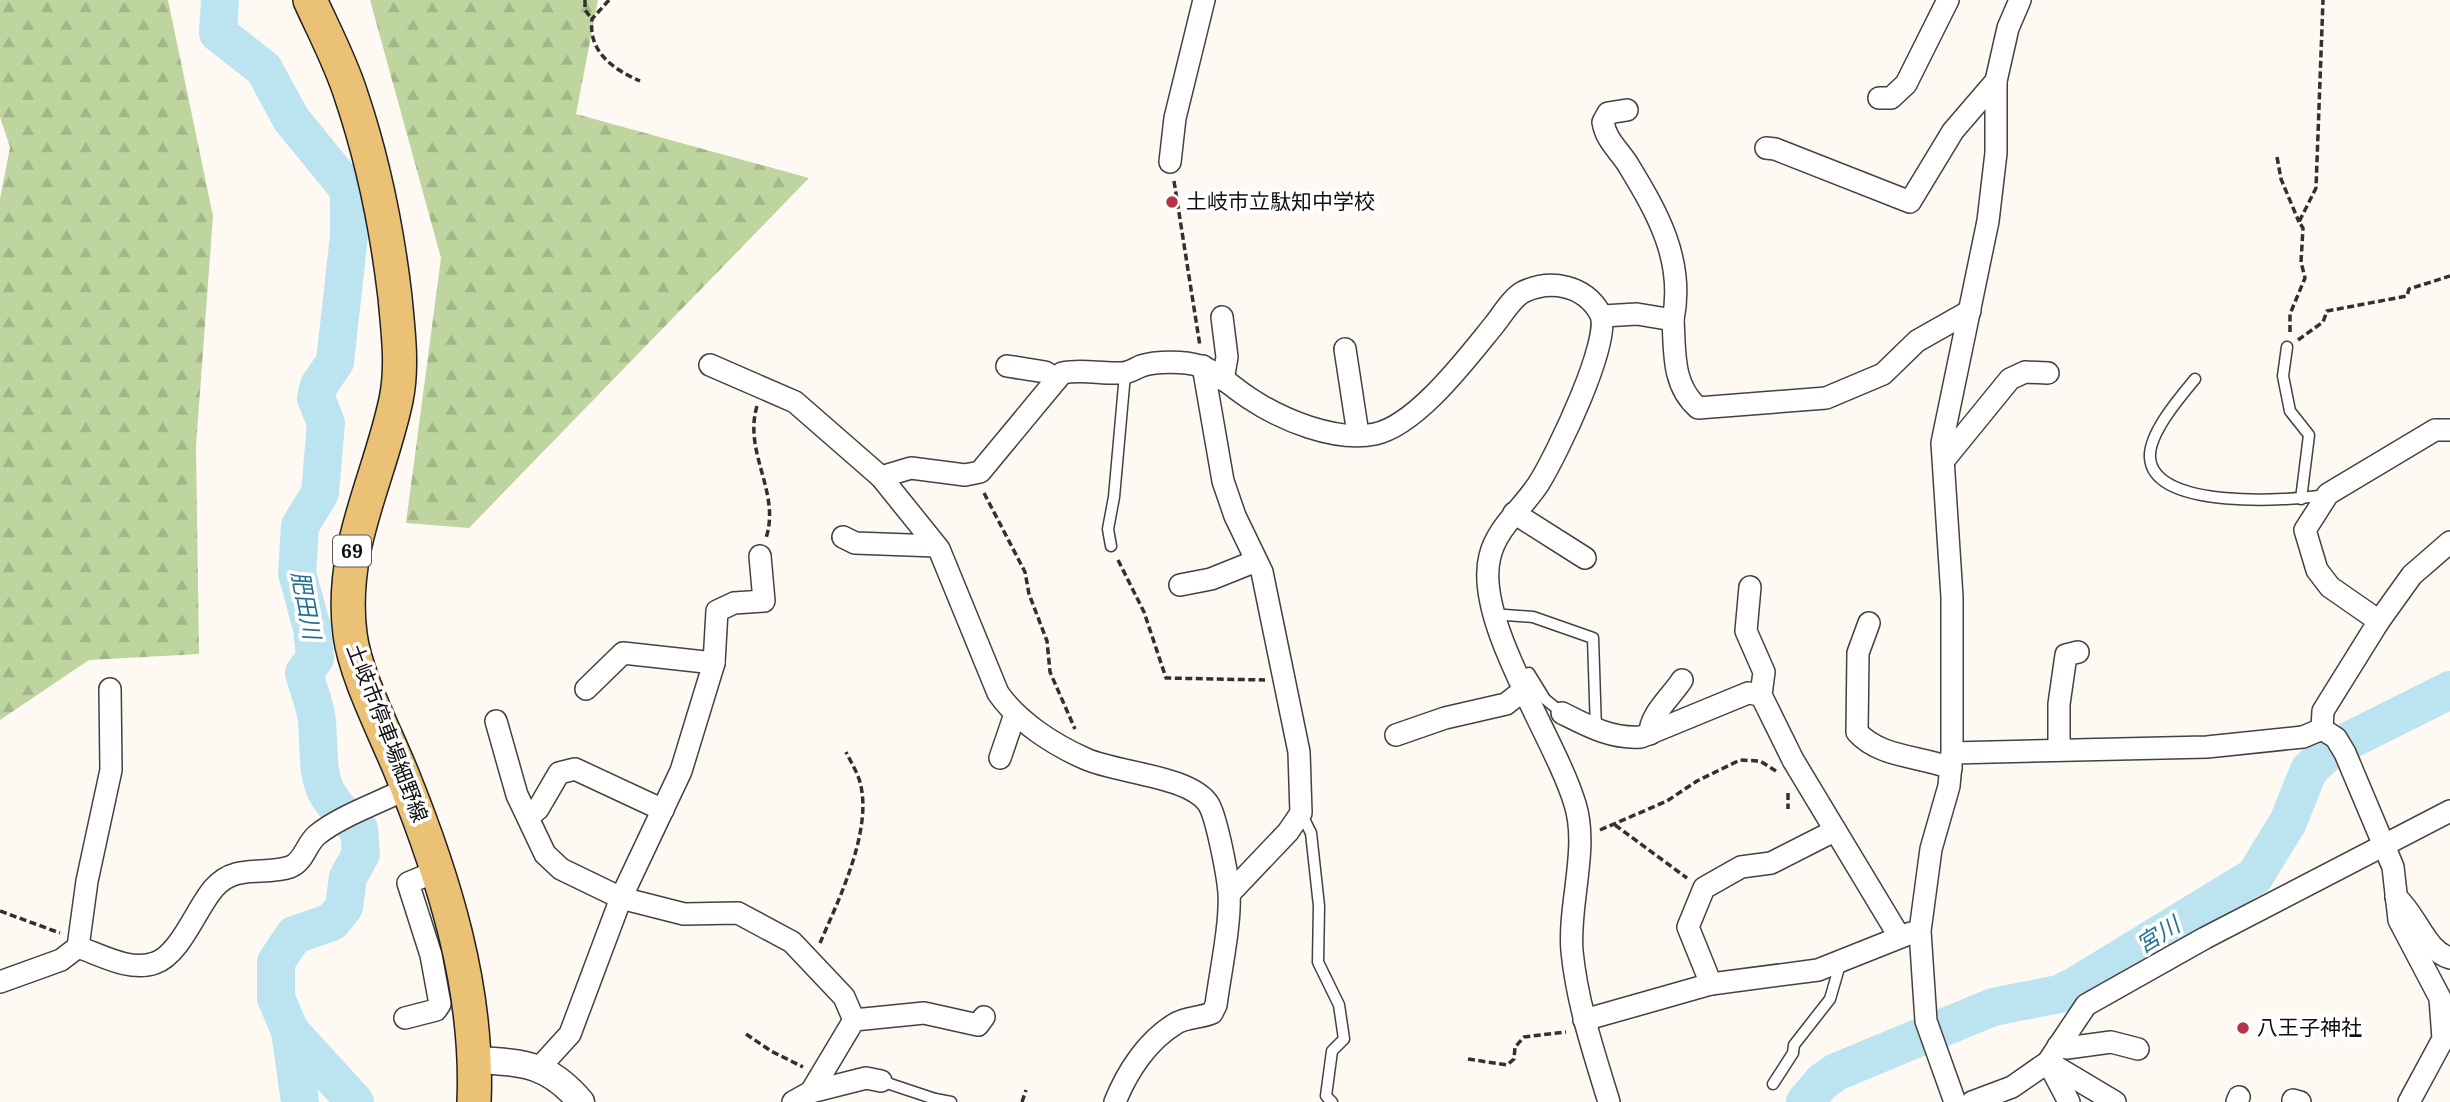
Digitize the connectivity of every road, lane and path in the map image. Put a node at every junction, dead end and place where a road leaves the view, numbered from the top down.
1 (310, 0) edge
2 (585, 0) edge
3 (609, 0) edge
4 (1204, 0) edge
5 (1948, 0) edge
6 (2323, 0) edge
7 (2015, 2) edge
8 (592, 19) junction
9 (640, 81) dead end
10 (1996, 81) junction
11 (1879, 98) dead end
12 (1627, 110) dead end
13 (1766, 148) dead end
14 (2277, 157) dead end
15 (1170, 162) joint
16 (2300, 222) junction
17 (2450, 276) edge
18 (1970, 311) junction
19 (1603, 316) junction
20 (1222, 317) dead end
21 (1673, 320) junction
22 (2287, 347) junction
23 (1345, 349) dead end
24 (710, 365) dead end
25 (1007, 366) dead end
26 (1203, 366) junction
27 (2048, 373) dead end
28 (1125, 374) junction
29 (1058, 379) junction
30 (2194, 379) dead end
31 (1223, 380) junction
32 (763, 387) junction
33 (2450, 430) edge
34 (1358, 434) junction
35 (1944, 460) junction
36 (974, 473) junction
37 (881, 477) junction
38 (2328, 495) junction
39 (2301, 499) junction
40 (1514, 513) junction
41 (843, 537) dead end
42 (2450, 542) edge
43 (936, 546) junction
44 (1111, 546) joint
45 (760, 556) joint
46 (1585, 558) dead end
47 (1256, 561) junction
48 (1180, 585) dead end
49 (1750, 587) dead end
50 (1492, 614) junction
51 (2379, 621) junction
52 (1869, 623) dead end
53 (2078, 652) dead end
54 (714, 663) junction
55 (1284, 680) junction
56 (1682, 680) dead end
57 (1522, 682) junction
58 (110, 689) dead end
59 (586, 689) dead end
60 (1761, 695) junction
61 (1015, 713) junction
62 (1562, 713) joint
63 (496, 720) dead end
64 (1597, 730) junction
65 (1650, 734) junction
66 (1395, 735) dead end
67 (2334, 740) junction
68 (2059, 750) junction
69 (846, 752) dead end
70 (1000, 758) dead end
71 (1088, 760) junction
72 (1952, 761) junction
73 (1781, 779) dead end
74 (1786, 786) dead end
75 (408, 788) junction
76 (1788, 809) dead end
77 (663, 810) junction
78 (2450, 811) edge
79 (1301, 813) junction
80 (528, 817) junction
81 (1615, 825) junction
82 (1834, 831) junction
83 (1578, 832) junction
84 (2384, 848) junction
85 (437, 871) junction
86 (1704, 888) junction
87 (1230, 893) junction
88 (2396, 897) junction
89 (621, 898) junction
90 (0, 911) edge
91 (1909, 934) junction
92 (78, 943) junction
93 (2450, 958) edge
94 (1841, 961) junction
95 (812, 962) junction
96 (0, 982) edge
97 (1712, 984) junction
98 (984, 1017) dead end
99 (405, 1018) dead end
100 (854, 1020) junction
101 (1585, 1024) junction
102 (746, 1034) dead end
103 (2138, 1049) dead end
104 (2053, 1054) junction
105 (476, 1059) junction
106 (1468, 1059) dead end
107 (540, 1067) junction
108 (881, 1080) joint
109 (1773, 1084) dead end
110 (808, 1090) edge
111 (1026, 1090) dead end
112 (935, 1100) edge
113 (474, 1102) edge
114 (581, 1102) edge
115 (951, 1102) edge
116 (1022, 1102) edge
117 (1115, 1102) edge
118 (1332, 1102) edge
119 (1609, 1102) edge
120 (1955, 1102) edge
121 (1972, 1102) edge
122 (2069, 1102) edge
123 (2115, 1102) edge
124 (2409, 1102) edge

1 - 75 main road, 土岐市停車場細野線 / 69
2 - 8 path
3 - 8 path
4 - 15 street
5 - 11 street
6 - 16 path
7 - 10 street
8 - 9 path
10 - 13 street
10 - 18 street
12 - 21 street
14 - 16 path
15 - 26 path
16 - 22 path
17 - 22 path
18 - 21 street
18 - 35 street
19 - 21 street
19 - 34 street
19 - 40 street
20 - 31 street
22 - 39 lane
23 - 34 street
24 - 32 street
25 - 29 street
26 - 28 street
26 - 31 street
26 - 47 street
27 - 35 street
28 - 29 street
28 - 44 lane
29 - 36 street
30 - 39 lane
31 - 34 street
32 - 37 street
32 - 45 path
33 - 38 street
35 - 72 street
36 - 37 street
36 - 71 path
37 - 43 street
38 - 39 lane
38 - 51 street
40 - 46 street
40 - 50 street
41 - 43 street
42 - 51 street
43 - 61 street
44 - 55 path
45 - 54 street
47 - 48 street
47 - 55 street
49 - 60 street
50 - 57 street
50 - 64 lane
51 - 67 street
52 - 72 street
53 - 68 street
54 - 59 street
54 - 77 street
55 - 79 street
56 - 65 street
57 - 62 lane
57 - 66 street
57 - 83 street
58 - 92 street
60 - 65 street
60 - 82 street
61 - 70 street
61 - 71 street
62 - 64 street
63 - 80 street
64 - 65 street
67 - 68 street
67 - 84 street
68 - 72 street
69 - 95 path
71 - 87 street
72 - 91 street
73 - 81 path
74 - 76 path
75 - 85 main road, 土岐市停車場細野線 / 69
75 - 92 street
77 - 80 street
77 - 89 street
78 - 84 street
79 - 87 street
79 - 118 lane
80 - 89 street
81 - 83 path
81 - 86 path
82 - 86 street
82 - 91 street
83 - 101 street
84 - 88 street
84 - 104 street
85 - 99 street
85 - 105 main road, 土岐市停車場細野線 / 69
86 - 97 street
87 - 117 street
88 - 93 street
88 - 124 street
89 - 95 street
89 - 107 street
90 - 92 path
91 - 94 street
91 - 120 street
92 - 96 street
94 - 97 street
94 - 109 lane
95 - 100 street
97 - 101 street
98 - 100 street
100 - 110 street
101 - 106 path
101 - 119 street
102 - 110 path
103 - 104 street
104 - 121 street
104 - 122 street
104 - 123 street
105 - 107 street
105 - 113 main road, 土岐市停車場細野線 / 69
107 - 114 street
108 - 110 street
108 - 112 lane
111 - 116 path
112 - 115 lane

